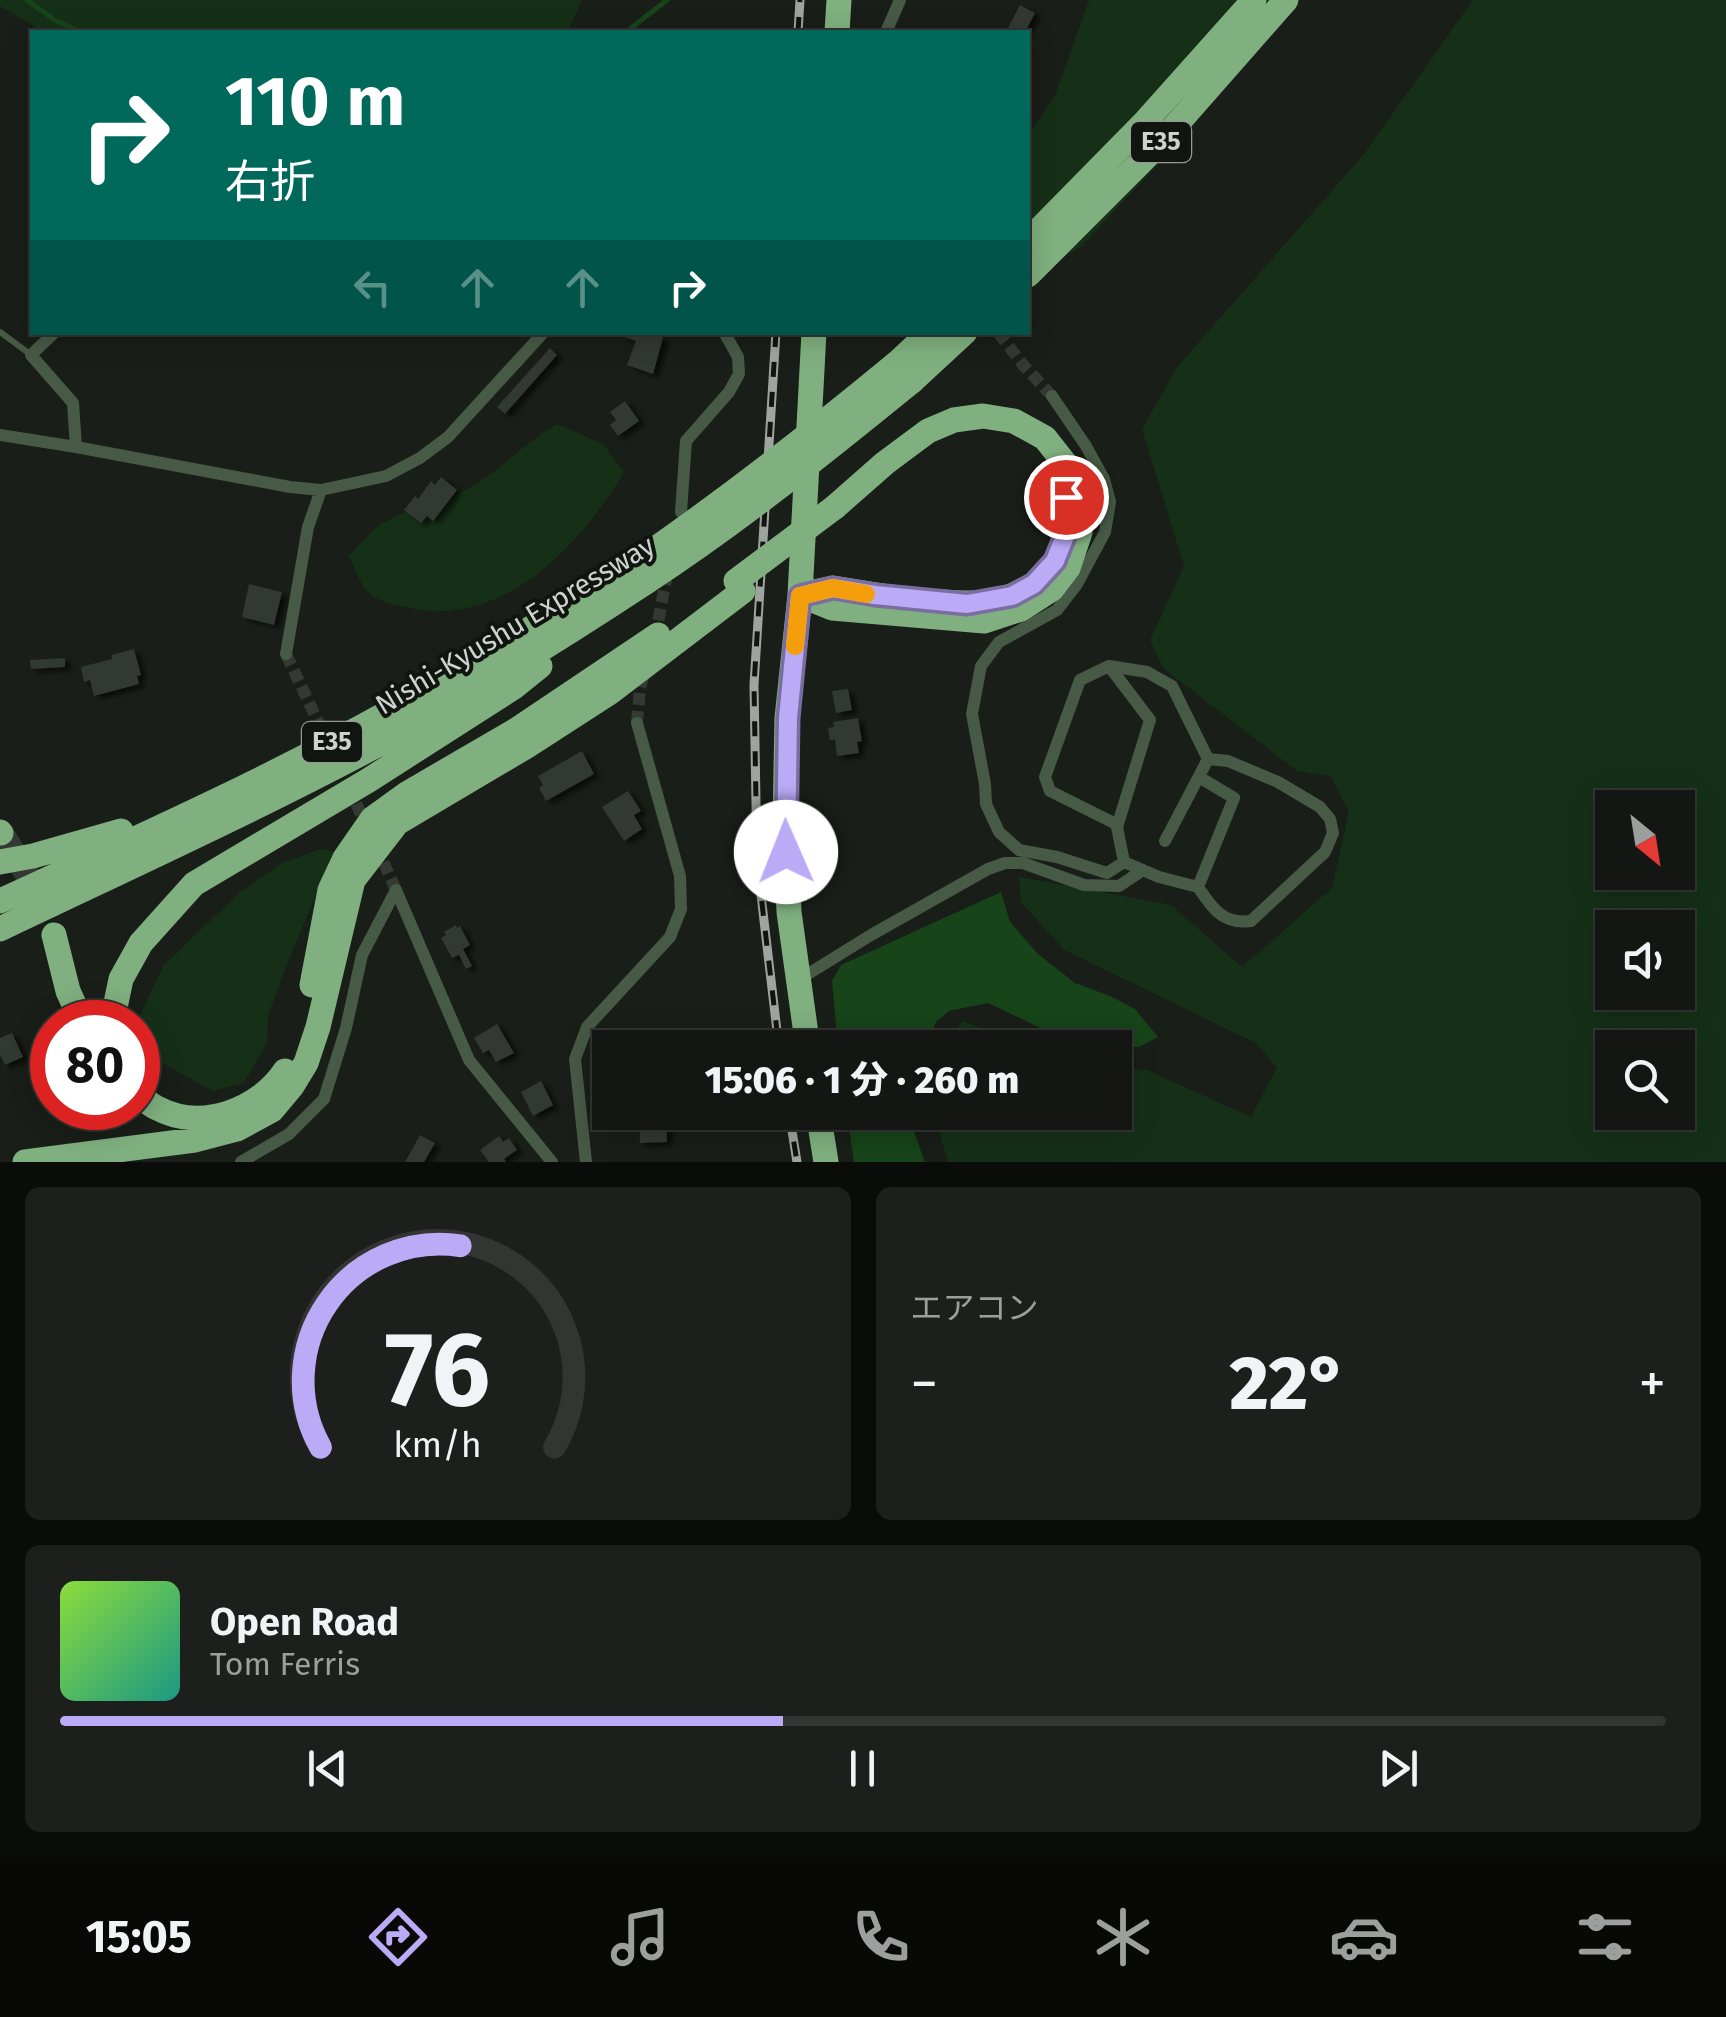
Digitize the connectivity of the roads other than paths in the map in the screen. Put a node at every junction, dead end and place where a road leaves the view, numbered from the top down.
1 (839, 0) edge
2 (900, 0) edge
3 (1254, 0) edge
4 (1286, 0) edge
5 (837, 30) edge
6 (887, 30) edge
7 (1030, 239) edge
8 (1030, 273) edge
9 (0, 332) edge
10 (51, 335) edge
11 (541, 335) edge
12 (726, 335) edge
13 (814, 335) edge
14 (928, 335) edge
15 (960, 335) edge
16 (31, 355) junction
17 (904, 372) junction
18 (1052, 396) tunnel mouth
19 (0, 435) edge
20 (76, 447) junction
21 (321, 490) junction
22 (681, 512) dead end
23 (646, 582) junction
24 (739, 586) junction
25 (800, 596) junction
26 (286, 654) tunnel mouth
27 (1108, 666) junction
28 (637, 723) tunnel mouth
29 (312, 753) junction
30 (1208, 759) junction
31 (1199, 777) junction
32 (1118, 825) junction
33 (1165, 841) dead end
34 (0, 862) edge
35 (1124, 862) junction
36 (1143, 870) junction
37 (1198, 887) junction
38 (0, 901) edge
39 (0, 929) edge
40 (54, 935) tunnel mouth
41 (798, 980) junction
42 (72, 1000) edge
43 (117, 1000) edge
44 (805, 1030) edge
45 (160, 1110) edge
46 (821, 1130) edge
47 (26, 1162) edge
48 (241, 1162) edge
49 (552, 1162) edge
50 (586, 1162) edge
51 (826, 1162) edge

1 - 5 highway
2 - 6 street
3 - 7 highway, E35
4 - 8 highway, E35
9 - 16 lane
10 - 16 street
11 - 21 street
12 - 22 street
13 - 25 highway
14 - 17 highway, Nishi-Kyushu Expressway / E35
15 - 17 highway, Nishi-Kyushu Expressway / E35
16 - 20 street
17 - 23 highway, Nishi-Kyushu Expressway / E35, bridge
17 - 29 highway, Nishi-Kyushu Expressway / E35, bridge
18 - 35 street
19 - 20 street
20 - 21 street
21 - 26 street
23 - 39 highway, Nishi-Kyushu Expressway / E35
23 - 43 highway
24 - 25 highway, bridge
24 - 45 highway
24 - 47 highway
25 - 41 highway
27 - 30 street
27 - 32 street
27 - 32 street
28 - 50 street
29 - 34 highway
29 - 38 highway, Nishi-Kyushu Expressway / E35
30 - 31 street
30 - 37 street
31 - 33 street
31 - 37 street
32 - 35 street
35 - 36 street
36 - 37 street
36 - 41 street
40 - 42 highway
41 - 44 highway
46 - 51 highway
48 - 49 street

